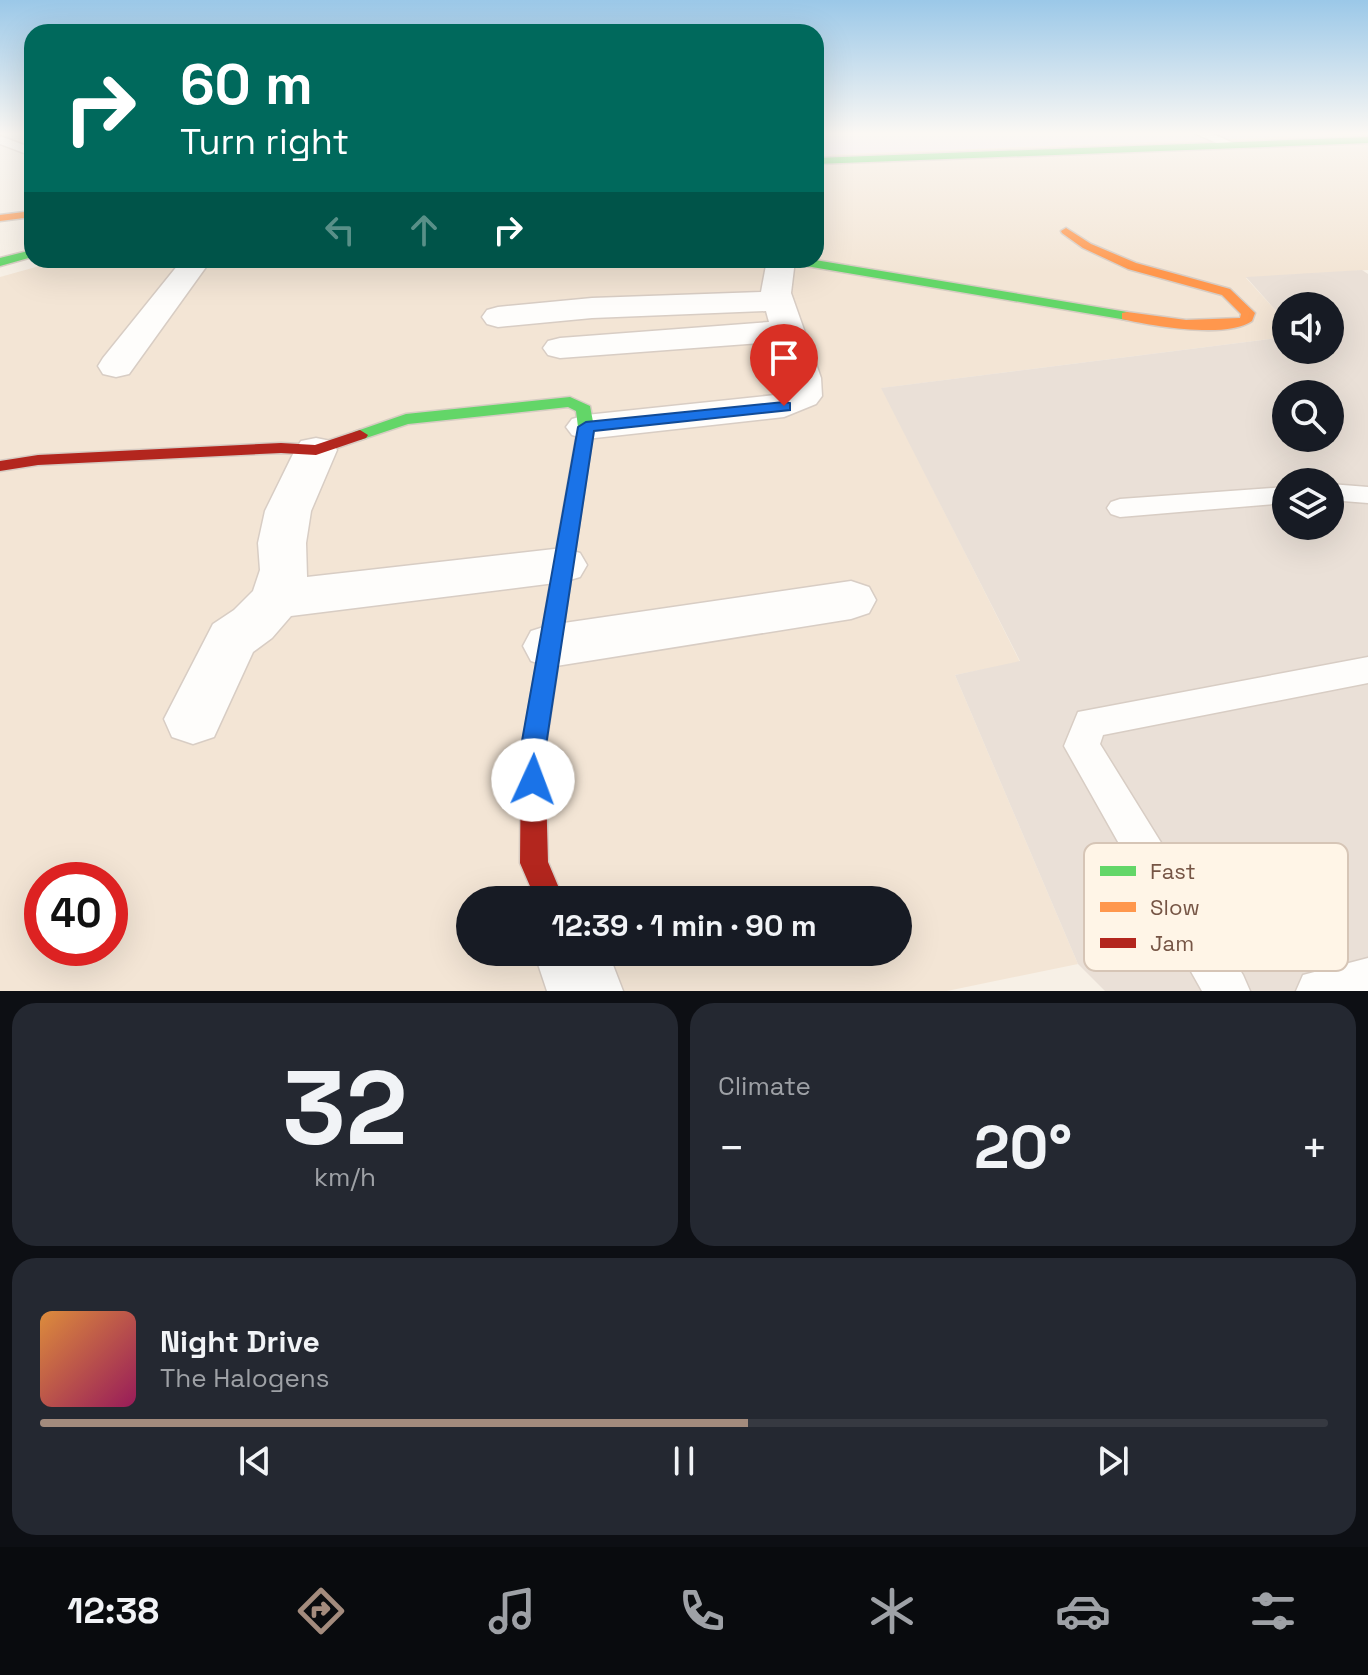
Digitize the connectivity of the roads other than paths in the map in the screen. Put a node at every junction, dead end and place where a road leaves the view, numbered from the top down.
1 (24, 215) edge
2 (0, 218) edge
3 (1066, 231) dead end
4 (24, 255) edge
5 (0, 262) edge
6 (824, 265) edge
7 (191, 268) edge
8 (780, 268) edge
9 (782, 316) junction
10 (498, 317) dead end
11 (560, 348) dead end
12 (116, 366) dead end
13 (586, 427) junction
14 (316, 450) junction
15 (0, 466) edge
16 (1344, 493) edge
17 (1368, 495) edge
18 (1272, 496) edge
19 (1120, 508) dead end
20 (563, 565) junction
21 (276, 599) junction
22 (851, 600) dead end
23 (550, 646) junction
24 (1368, 670) edge
25 (193, 719) dead end
26 (1139, 843) edge
27 (544, 886) edge
28 (576, 966) edge
29 (1215, 971) edge
30 (1368, 980) edge
31 (585, 991) edge
32 (1227, 991) edge
33 (1319, 991) edge

1 - 2 main road
3 - 6 main road
4 - 5 main road
7 - 12 street
8 - 9 street
9 - 10 street
9 - 11 street
9 - 13 street
13 - 14 main road
13 - 20 main road
14 - 15 main road
14 - 21 street
16 - 17 lane
18 - 19 lane
20 - 21 street
20 - 23 main road
21 - 25 street
22 - 23 street
23 - 27 main road
24 - 26 lane
28 - 31 street
29 - 32 lane
30 - 33 lane

